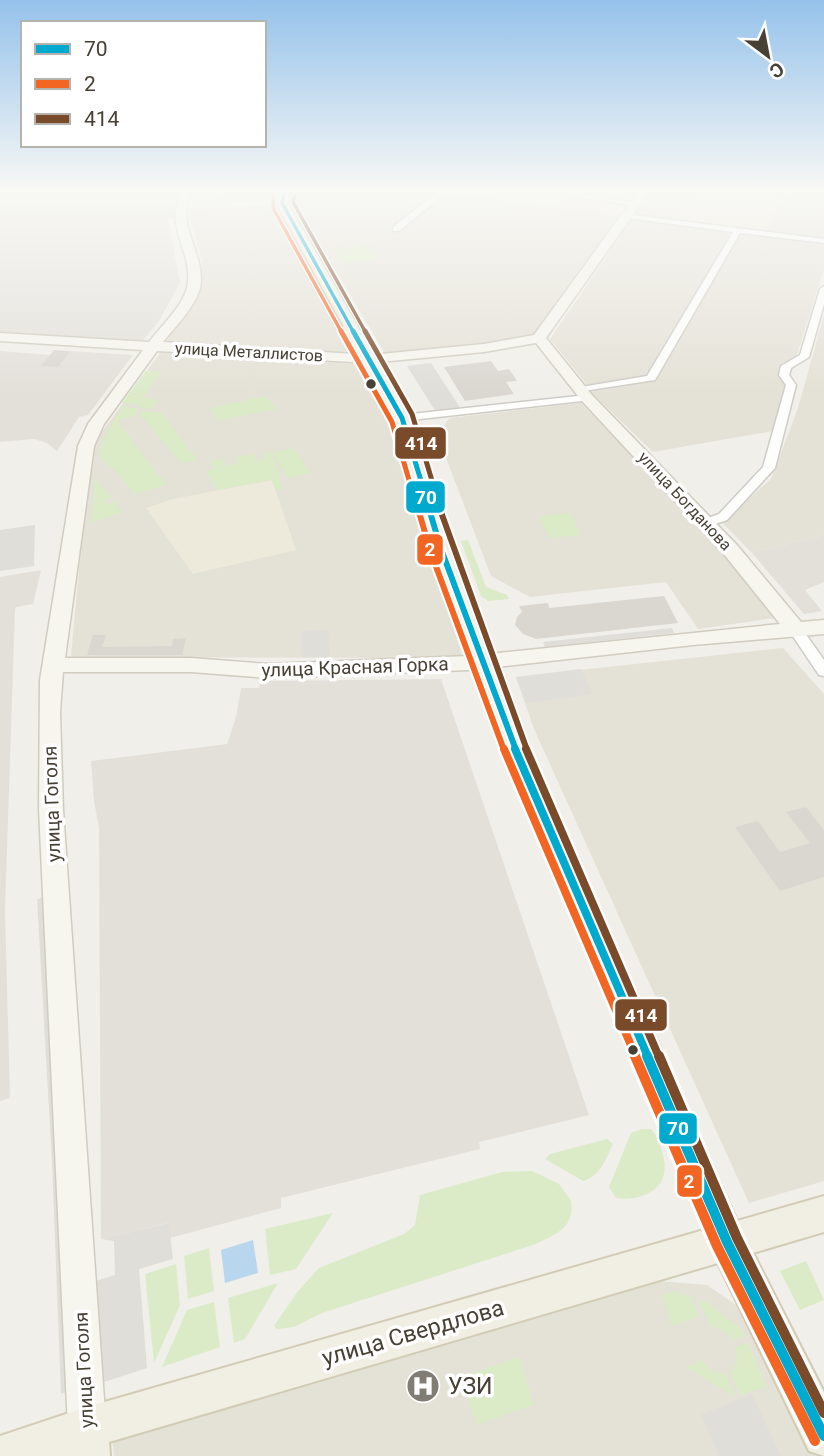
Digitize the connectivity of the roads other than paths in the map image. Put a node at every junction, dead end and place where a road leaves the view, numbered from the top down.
1 (192, 260) edge
2 (314, 260) edge
3 (595, 260) edge
4 (720, 260) edge
5 (824, 289) edge
6 (0, 337) edge
7 (539, 338) junction
8 (155, 347) junction
9 (370, 359) junction
10 (584, 394) junction
11 (402, 418) junction
12 (707, 523) junction
13 (824, 627) edge
14 (795, 629) junction
15 (482, 662) junction
16 (53, 665) junction
17 (824, 671) edge
18 (824, 1214) edge
19 (727, 1242) junction
20 (824, 1436) edge
21 (88, 1442) edge
22 (4, 1456) edge

1 - 8 main road, улица Гоголя
2 - 9 main road
3 - 7 main road
4 - 10 street
5 - 12 street
6 - 8 main road, улица Металлистов
7 - 9 main road, улица Металлистов
7 - 10 main road, улица Богданова
8 - 9 main road, улица Металлистов
8 - 16 main road, улица Гоголя
9 - 11 main road
10 - 11 street
10 - 12 main road, улица Богданова
11 - 15 main road
12 - 14 main road, улица Богданова
13 - 14 main road, улица Красная Горка
14 - 15 main road, улица Красная Горка
14 - 17 street, улица Богданова
15 - 16 main road, улица Красная Горка
15 - 19 main road
16 - 21 main road, улица Гоголя
18 - 19 main road, улица Свердлова
19 - 20 main road
19 - 21 main road, улица Свердлова
21 - 22 main road, улица Свердлова

